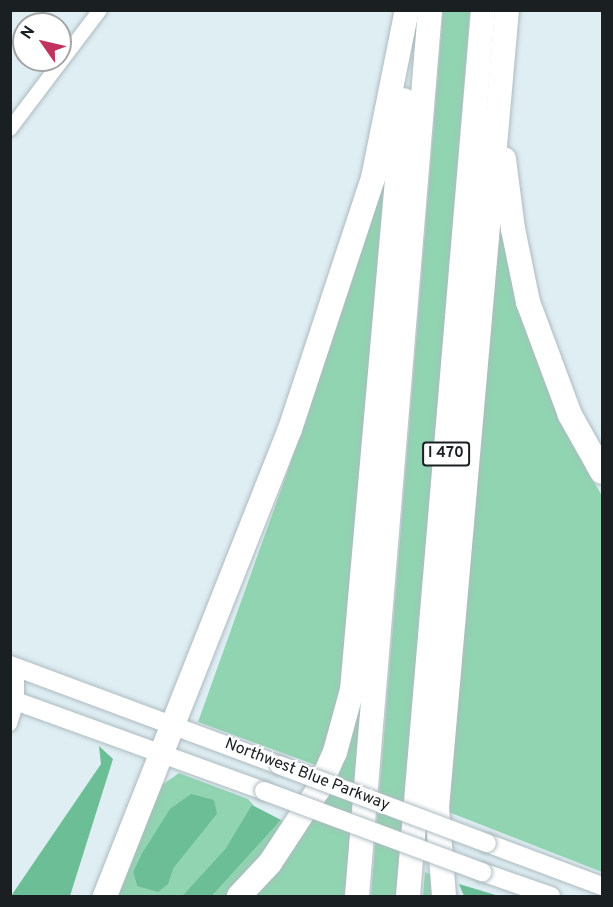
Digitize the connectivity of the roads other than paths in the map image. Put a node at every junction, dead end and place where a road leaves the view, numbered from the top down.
1 (100, 10) edge
2 (406, 10) edge
3 (411, 10) edge
4 (430, 10) edge
5 (483, 10) edge
6 (507, 10) edge
7 (501, 85) junction
8 (10, 129) edge
9 (603, 472) edge
10 (14, 667) edge
11 (14, 700) edge
12 (10, 724) edge
13 (172, 724) junction
14 (160, 754) junction
15 (603, 886) edge
16 (105, 897) edge
17 (239, 897) edge
18 (357, 897) edge
19 (408, 897) edge
20 (444, 897) edge
21 (551, 897) edge

1 - 8 street
2 - 13 highway
3 - 17 highway
4 - 18 highway
5 - 19 highway, I 470
6 - 7 highway
7 - 9 highway
7 - 20 highway
10 - 11 street
10 - 13 street, Northwest Blue Parkway
11 - 12 street
11 - 14 street, Northwest Blue Parkway
13 - 14 highway
13 - 15 street, Northwest Blue Parkway, bridge
14 - 16 highway
14 - 21 street, Northwest Blue Parkway, bridge

